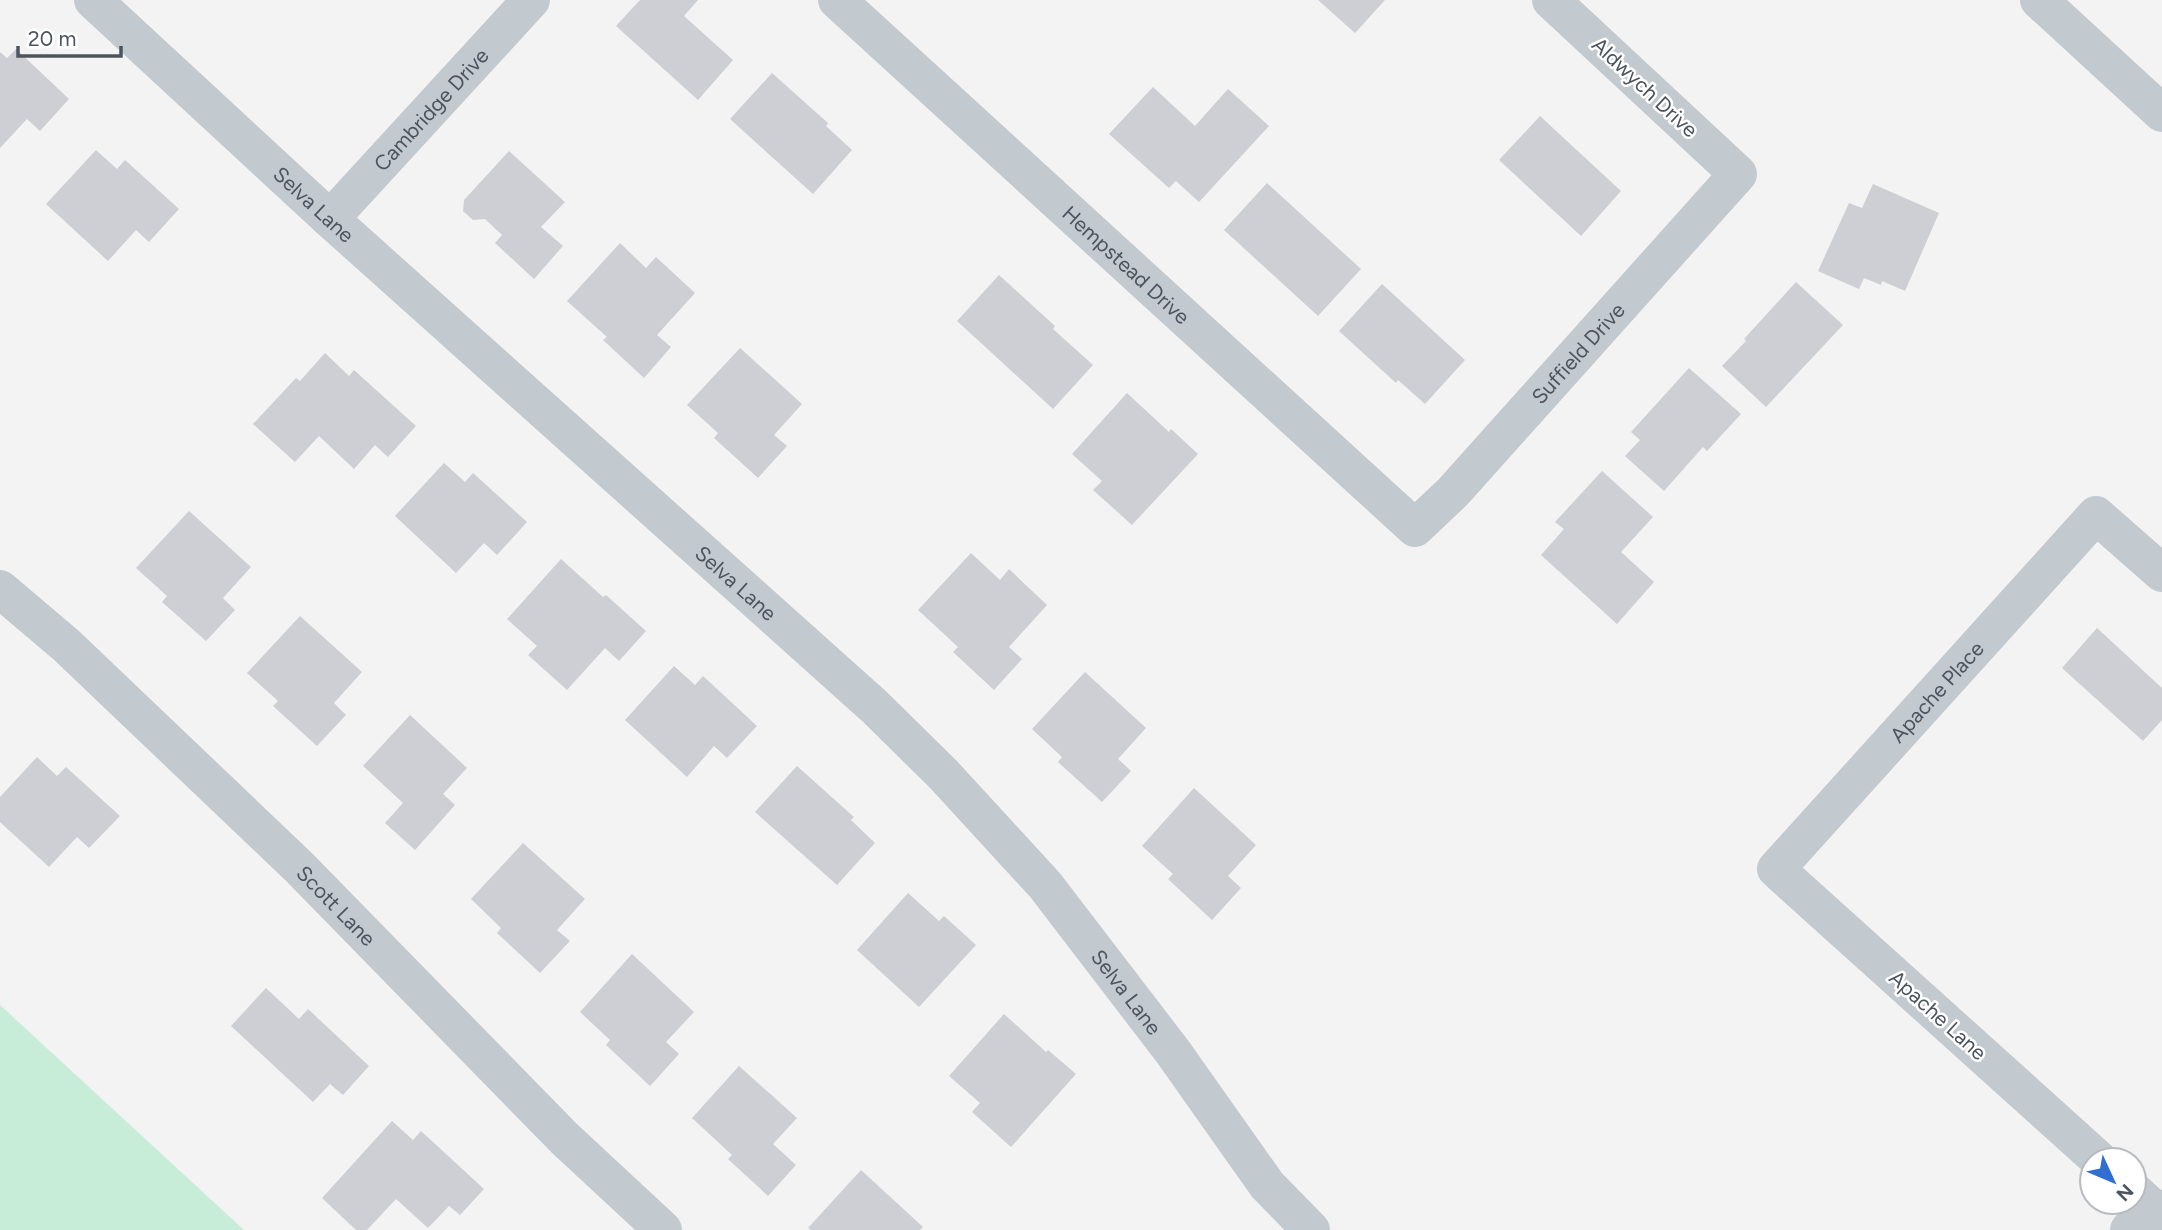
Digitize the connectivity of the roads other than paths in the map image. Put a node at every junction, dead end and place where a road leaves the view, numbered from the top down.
1 (93, 0) edge
2 (531, 0) edge
3 (837, 0) edge
4 (1551, 0) edge
5 (2039, 0) edge
6 (2162, 113) edge
7 (1738, 174) joint
8 (330, 219) junction
9 (1415, 528) joint
10 (2162, 573) edge
11 (0, 589) edge
12 (1776, 869) joint
13 (2083, 1146) edge
14 (663, 1230) edge
15 (1311, 1230) edge

1 - 8 street, Selva Lane
2 - 8 street, Cambridge Drive
3 - 9 street, Hempstead Drive
4 - 7 street, Aldwych Drive
5 - 6 street
7 - 9 street, Suffield Drive
8 - 15 street, Selva Lane
10 - 12 street, Apache Place
11 - 14 street, Scott Lane
12 - 13 street, Apache Lane

